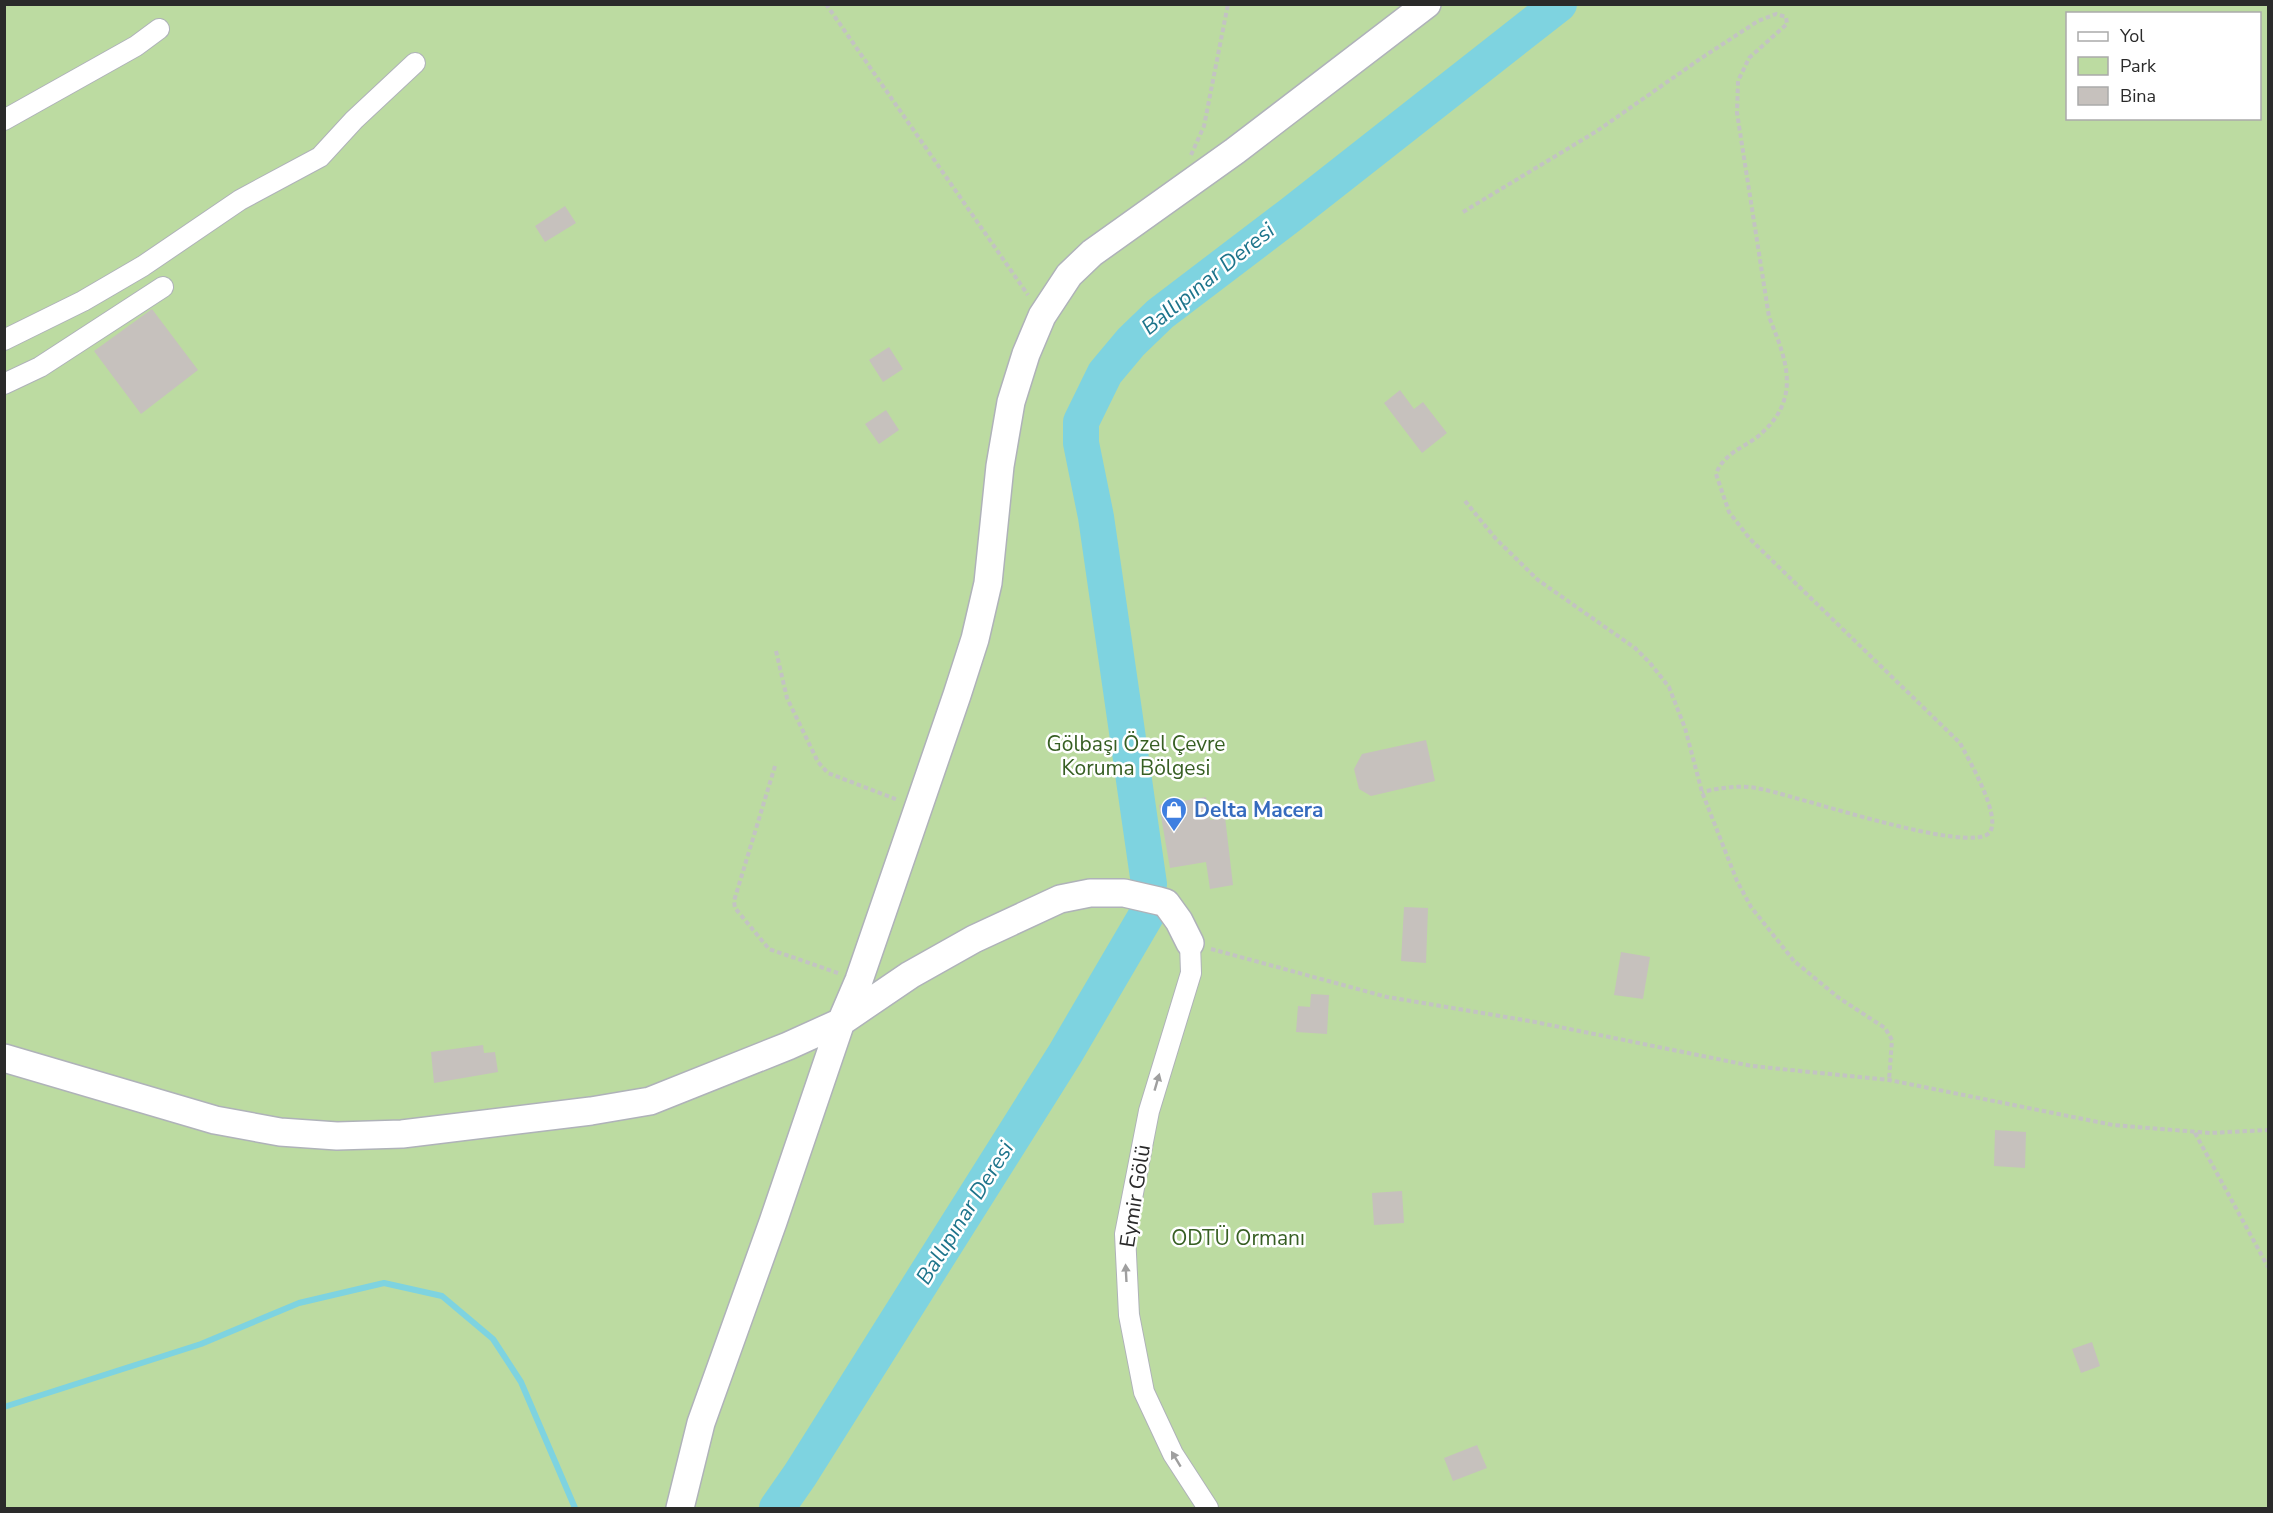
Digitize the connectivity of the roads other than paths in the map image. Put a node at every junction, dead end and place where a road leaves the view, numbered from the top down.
1 (1427, 4) edge
2 (159, 29) dead end
3 (415, 63) dead end
4 (4, 120) edge
5 (163, 287) dead end
6 (4, 340) edge
7 (4, 384) edge
8 (1190, 943) joint
9 (841, 1022) junction
10 (4, 1058) edge
11 (680, 1509) edge
12 (1208, 1509) edge

1 - 9 street
2 - 4 street
3 - 6 street
5 - 7 street
8 - 9 street
12 -> 8 street, Eymir Gölü
9 - 10 street
9 - 11 street

